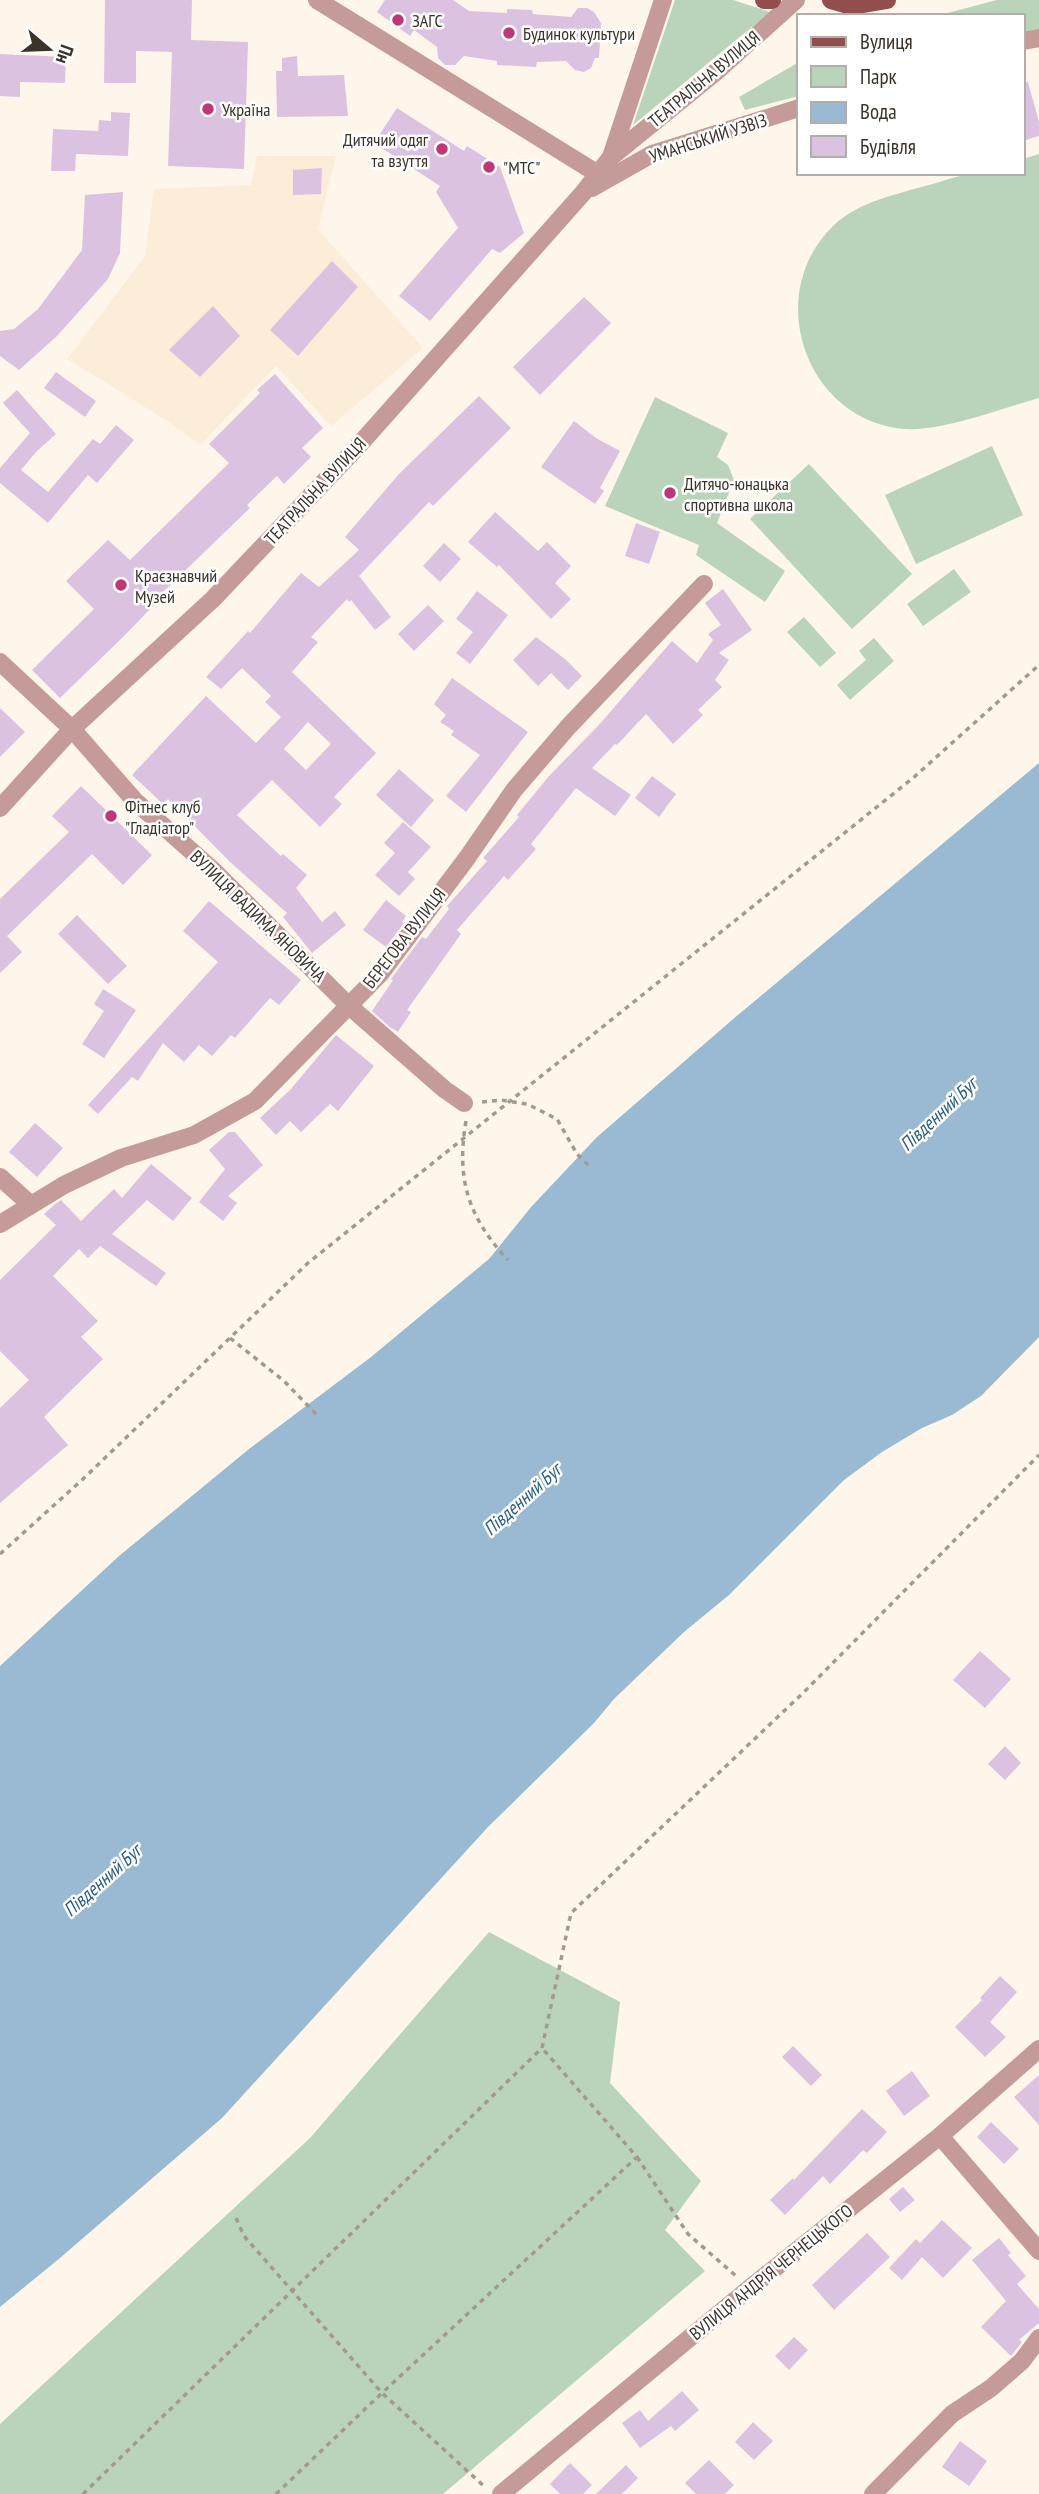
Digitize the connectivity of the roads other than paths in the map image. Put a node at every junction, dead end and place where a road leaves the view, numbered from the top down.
1 (317, 0) edge
2 (663, 0) edge
3 (764, 0) edge
4 (772, 0) edge
5 (796, 0) edge
6 (831, 0) edge
7 (887, 0) edge
8 (797, 109) edge
9 (611, 157) junction
10 (598, 174) junction
11 (583, 193) junction
12 (704, 584) dead end
13 (0, 662) edge
14 (72, 729) junction
15 (0, 808) edge
16 (348, 1006) junction
17 (464, 1103) road end
18 (0, 1177) edge
19 (31, 1205) junction
20 (0, 1224) edge
21 (1039, 2049) edge
22 (940, 2136) junction
23 (1039, 2251) edge
24 (1039, 2337) edge
25 (501, 2494) edge
26 (873, 2494) edge

1 - 10 street
2 - 9 street, ТЕАТРАЛЬНА ВУЛИЦЯ
3 - 4 main road
5 - 9 street, ТЕАТРАЛЬНА ВУЛИЦЯ
6 - 7 main road
8 - 11 street, УМАНСЬКИЙ УЗВІЗ
9 - 10 street, ТЕАТРАЛЬНА ВУЛИЦЯ
10 - 11 street, ТЕАТРАЛЬНА ВУЛИЦЯ
11 - 14 street, ТЕАТРАЛЬНА ВУЛИЦЯ
12 - 16 street, БЕРЕГОВА ВУЛИЦЯ
13 - 14 street, ВУЛИЦЯ ВАДИМА ЯНОВИЧА
14 - 15 street, ТЕАТРАЛЬНА ВУЛИЦЯ
14 - 16 street, ВУЛИЦЯ ВАДИМА ЯНОВИЧА
16 - 17 street, ВУЛИЦЯ ВАДИМА ЯНОВИЧА
16 - 19 street, БЕРЕГОВА ВУЛИЦЯ
18 - 19 street
19 - 20 street, БЕРЕГОВА ВУЛИЦЯ
21 - 22 street, ВУЛИЦЯ АНДРІЯ ЧЕРНЕЦЬКОГО
22 - 23 street
22 - 25 street, ВУЛИЦЯ АНДРІЯ ЧЕРНЕЦЬКОГО
24 - 26 street

